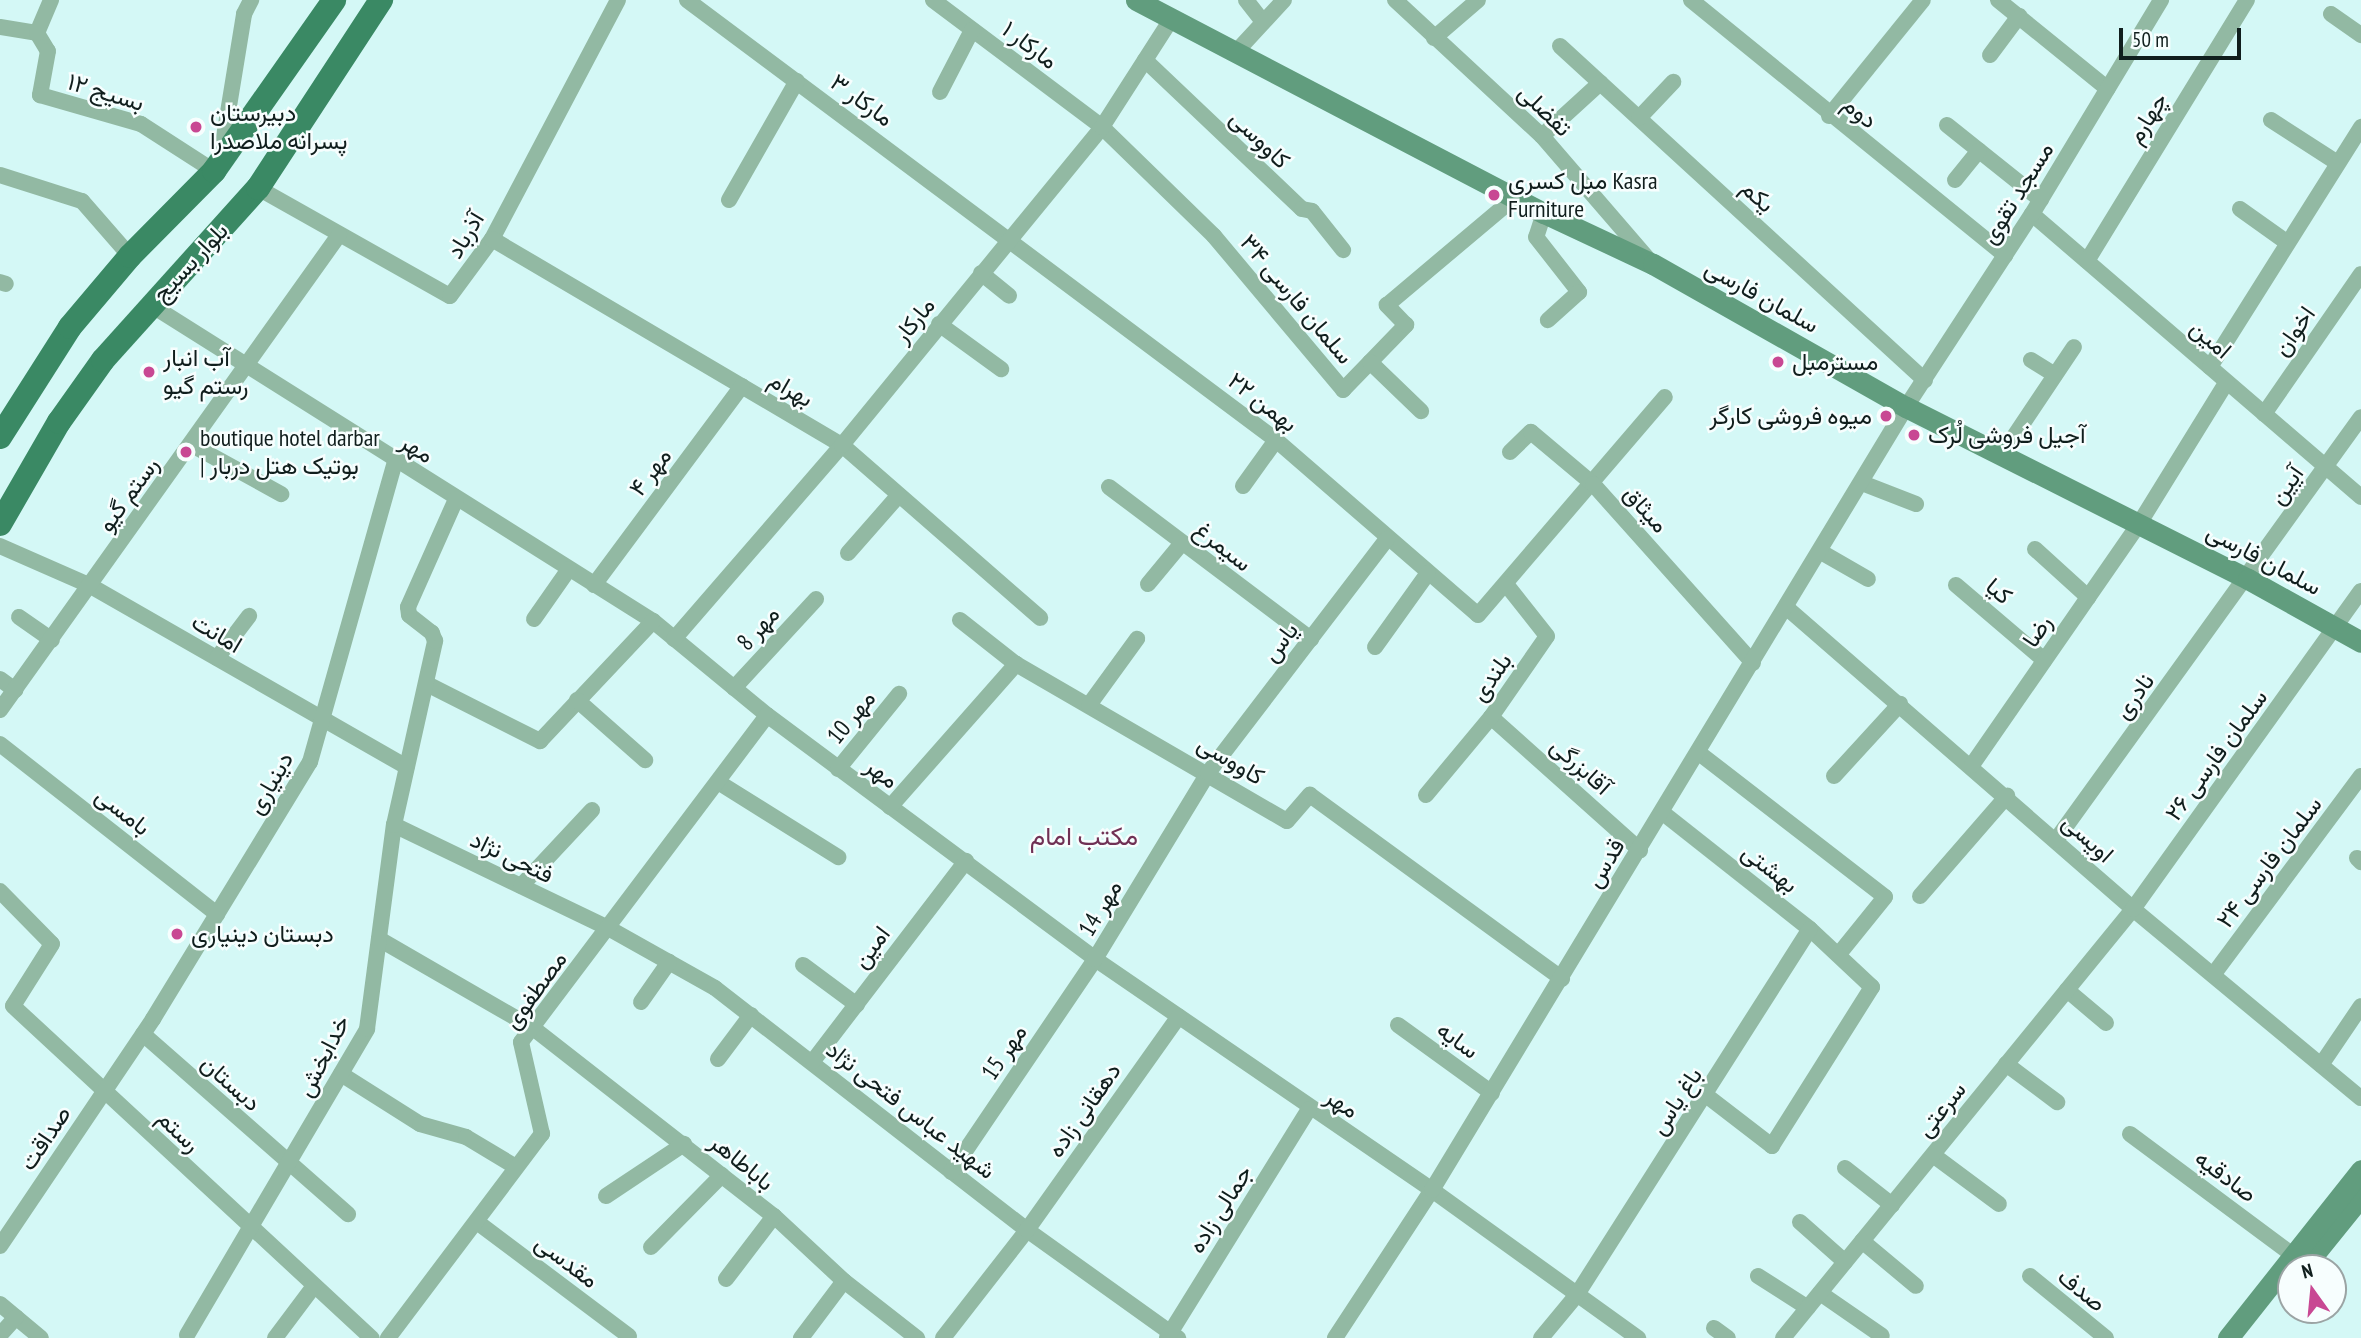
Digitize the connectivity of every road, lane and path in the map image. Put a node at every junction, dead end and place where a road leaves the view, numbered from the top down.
1 (51, 0) edge
2 (251, 0) edge
3 (335, 0) edge
4 (381, 0) edge
5 (618, 0) edge
6 (687, 0) edge
7 (933, 0) edge
8 (1136, 0) edge
9 (1246, 0) edge
10 (1283, 0) edge
11 (1395, 0) edge
12 (1478, 0) edge
13 (1691, 0) edge
14 (1923, 0) edge
15 (1998, 0) edge
16 (2161, 0) edge
17 (2247, 0) edge
18 (2331, 14) dead end
19 (2020, 16) junction
20 (1172, 18) junction
21 (1263, 22) junction
22 (366, 23) junction
23 (0, 27) edge
24 (972, 30) junction
25 (37, 33) junction
26 (2361, 35) edge
27 (1434, 38) junction
28 (1560, 46) dead end
29 (298, 52) junction
30 (1235, 53) junction
31 (1990, 55) dead end
32 (1145, 60) junction
33 (334, 72) junction
34 (797, 81) junction
35 (1674, 82) dead end
36 (1600, 83) junction
37 (2108, 89) junction
38 (940, 92) dead end
39 (1829, 116) junction
40 (1639, 118) junction
41 (2271, 120) dead end
42 (1947, 125) dead end
43 (1102, 127) junction
44 (2359, 135) edge
45 (1542, 136) junction
46 (1979, 150) junction
47 (2336, 162) junction
48 (217, 168) junction
49 (0, 175) edge
50 (1955, 180) dead end
51 (258, 188) junction
52 (1514, 198) junction
53 (729, 200) dead end
54 (2041, 200) junction
55 (2240, 209) dead end
56 (1544, 213) junction
57 (2032, 214) junction
58 (339, 235) junction
59 (1010, 237) junction
60 (492, 239) junction
61 (2285, 242) junction
62 (1343, 250) dead end
63 (2005, 255) junction
64 (130, 256) junction
65 (2087, 261) junction
66 (1653, 264) junction
67 (981, 273) junction
68 (2361, 274) edge
69 (1009, 296) dead end
70 (151, 305) junction
71 (1548, 320) dead end
72 (939, 324) junction
73 (2074, 347) dead end
74 (2031, 360) dead end
75 (1370, 362) junction
76 (248, 366) junction
77 (2210, 367) junction
78 (1001, 369) dead end
79 (2055, 375) junction
80 (1925, 380) junction
81 (2226, 383) junction
82 (742, 386) junction
83 (1665, 397) dead end
84 (1906, 407) junction
85 (1421, 411) dead end
86 (2264, 414) junction
87 (2361, 417) edge
88 (0, 437) edge
89 (1276, 440) junction
90 (192, 445) junction
91 (842, 446) junction
92 (1510, 453) dead end
93 (2001, 456) junction
94 (396, 461) junction
95 (2326, 467) junction
96 (1862, 483) junction
97 (1593, 484) junction
98 (1109, 486) dead end
99 (1243, 486) dead end
100 (281, 494) dead end
101 (899, 495) junction
102 (2361, 497) edge
103 (456, 499) junction
104 (1916, 504) dead end
105 (0, 524) edge
106 (2139, 524) junction
107 (1387, 538) junction
108 (1182, 544) junction
109 (0, 546) edge
110 (2035, 549) dead end
111 (1821, 552) junction
112 (848, 553) dead end
113 (569, 569) junction
114 (1428, 573) junction
115 (1868, 579) dead end
116 (2248, 579) junction
117 (594, 584) junction
118 (1148, 584) dead end
119 (1506, 584) junction
120 (89, 585) junction
121 (1955, 585) dead end
122 (2361, 591) edge
123 (2088, 597) junction
124 (816, 599) dead end
125 (1787, 608) junction
126 (1478, 615) joint
127 (249, 616) dead end
128 (19, 617) dead end
129 (1040, 618) dead end
130 (534, 619) dead end
131 (960, 620) dead end
132 (653, 621) junction
133 (2336, 629) junction
134 (674, 639) junction
135 (1137, 639) dead end
136 (1311, 639) junction
137 (52, 640) junction
138 (2361, 642) edge
139 (1375, 647) dead end
140 (217, 658) junction
141 (2044, 660) junction
142 (1753, 663) junction
143 (1016, 664) junction
144 (0, 679) edge
145 (428, 684) junction
146 (734, 688) junction
147 (15, 690) junction
148 (899, 694) dead end
149 (577, 700) junction
150 (1900, 704) junction
151 (1088, 705) junction
152 (0, 710) edge
153 (767, 715) junction
154 (1491, 717) junction
155 (323, 721) junction
156 (0, 744) edge
157 (1699, 753) junction
158 (645, 760) dead end
159 (1972, 765) junction
160 (407, 767) junction
161 (838, 769) junction
162 (1208, 773) junction
163 (1834, 776) dead end
164 (2361, 776) edge
165 (718, 782) junction
166 (1426, 794) dead end
167 (2007, 796) junction
168 (890, 807) junction
169 (592, 810) dead end
170 (1663, 813) junction
171 (394, 825) junction
172 (2056, 840) junction
173 (1640, 850) junction
174 (838, 857) dead end
175 (966, 861) junction
176 (521, 886) junction
177 (0, 891) edge
178 (1920, 896) dead end
179 (2133, 909) junction
180 (217, 915) junction
181 (610, 929) junction
182 (1810, 929) junction
183 (379, 939) junction
184 (1843, 958) junction
185 (1095, 959) junction
186 (669, 962) junction
187 (803, 965) dead end
188 (2213, 975) junction
189 (1562, 979) junction
190 (2067, 990) junction
191 (640, 1002) dead end
192 (856, 1004) junction
193 (2361, 1006) edge
194 (751, 1015) junction
195 (1179, 1016) junction
196 (2106, 1023) dead end
197 (1398, 1025) dead end
198 (533, 1028) junction
199 (143, 1034) junction
200 (718, 1059) dead end
201 (813, 1061) junction
202 (2006, 1064) junction
203 (2321, 1065) junction
204 (341, 1074) junction
205 (104, 1091) junction
206 (1492, 1093) junction
207 (1707, 1096) junction
208 (2361, 1098) edge
209 (2057, 1102) dead end
210 (1309, 1109) junction
211 (2130, 1134) dead end
212 (684, 1144) junction
213 (1933, 1155) junction
214 (289, 1165) junction
215 (516, 1167) junction
216 (1845, 1168) dead end
217 (2361, 1170) edge
218 (951, 1172) junction
219 (722, 1175) junction
220 (1432, 1190) junction
221 (606, 1196) dead end
222 (2361, 1196) edge
223 (1999, 1204) dead end
224 (1892, 1205) junction
225 (348, 1214) dead end
226 (774, 1216) junction
227 (477, 1222) junction
228 (1800, 1222) dead end
229 (1027, 1230) junction
230 (252, 1231) junction
231 (1862, 1241) junction
232 (0, 1246) edge
233 (651, 1247) dead end
234 (2288, 1254) edge
235 (2304, 1254) edge
236 (2307, 1254) edge
237 (1845, 1262) junction
238 (1758, 1276) dead end
239 (2030, 1276) dead end
240 (726, 1279) dead end
241 (844, 1282) junction
242 (314, 1286) junction
243 (1916, 1286) dead end
244 (2277, 1286) edge
245 (1820, 1293) junction
246 (1576, 1296) junction
247 (2277, 1300) edge
248 (0, 1304) edge
249 (1808, 1308) junction
250 (16, 1317) junction
251 (1714, 1328) dead end
252 (0, 1335) edge
253 (187, 1335) dead end
254 (629, 1336) dead end
255 (1172, 1336) edge
256 (1882, 1336) edge
257 (41, 1338) edge
258 (275, 1338) edge
259 (372, 1338) edge
260 (388, 1338) edge
261 (801, 1338) edge
262 (917, 1338) edge
263 (943, 1338) edge
264 (1335, 1338) edge
265 (1541, 1338) edge
266 (1638, 1338) edge
267 (1728, 1338) edge
268 (1783, 1338) edge
269 (2106, 1338) edge
270 (2228, 1338) edge
271 (2247, 1338) edge

1 - 25 street
2 - 48 street
3 - 22 main road
3 - 29 main road, بلوار بسیج
4 - 22 main road, بلوار بسیج
5 - 60 street, آذرباد
6 - 34 street, مارکار ۳
7 - 24 street, مارکار ۱
8 - 20 main road, سلمان فارسی
9 - 21 street
10 - 21 street
11 - 27 street, تفضلی
12 - 27 street
13 - 39 street, دوم
14 - 39 street
15 - 19 street
16 - 37 street, مسجد تقوی
17 - 65 street, چهارم
18 - 26 street
19 - 31 street
19 - 37 street
20 - 30 main road, سلمان فارسی
20 - 32 street, مارکار
21 - 30 street
22 - 33 main road, بلوار بسیج
23 - 25 street
24 - 38 street
24 - 43 street, مارکار ۱
25 - 48 street, بسیج ۱۲
27 - 45 street, تفضلی
28 - 36 street, یکم
29 - 33 main road
29 - 48 main road, بلوار بسیج
30 - 52 main road, سلمان فارسی
32 - 43 street, مارکار
32 - 62 street, کاووسی
33 - 51 main road, بلوار بسیج
34 - 53 street
34 - 59 street, مارکار ۳
35 - 40 street
36 - 40 street, یکم
36 - 45 street
37 - 54 street, مسجد تقوی
39 - 63 street, دوم
40 - 80 street, یکم
41 - 47 street
42 - 46 street
43 - 59 street, مارکار
43 - 75 street, سلمان فارسی ۳۴
44 - 47 street
45 - 66 street, تفضلی
46 - 50 street
46 - 54 street
47 - 61 street
48 - 64 main road, بلوار بسیج
49 - 64 street
51 - 58 street, آذرباد
51 - 70 main road, بلوار بسیج
52 - 56 main road, سلمان فارسی
52 - 75 street, سلمان فارسی ۳۴
54 - 57 street, مسجد تقوی
55 - 61 street
56 - 66 main road, سلمان فارسی
56 - 71 street
57 - 63 street, مسجد تقوی
57 - 65 street, امین
58 - 60 street, آذرباد
58 - 76 street, رستم گیو
59 - 67 street, مارکار
59 - 89 street, ۲۲ بهمن
60 - 82 street, بهرام
61 - 77 street
63 - 80 street, مسجد تقوی
64 - 88 main road, بلوار بسیج
65 - 77 street, امین
66 - 84 main road, سلمان فارسی
67 - 69 street
67 - 72 street, مارکار
68 - 86 street, اخوان
70 - 76 street, مهر
70 - 105 main road, بلوار بسیج
72 - 78 street
72 - 91 street, مارکار
73 - 79 street
74 - 79 street
75 - 85 street
76 - 90 street, رستم گیو
76 - 94 street, مهر
77 - 81 street, امین
79 - 93 street
80 - 84 street, مسجد تقوی
81 - 86 street, امین
81 - 106 street, رضا
82 - 91 street, بهرام
82 - 117 street, مهر ۴
83 - 97 street
84 - 93 main road, سلمان فارسی
84 - 96 street, قدس
86 - 95 street, امین
87 - 95 street, آیین
89 - 99 street
89 - 107 street, ۲۲ بهمن
90 - 100 street
90 - 120 street, رستم گیو
91 - 101 street, بهرام
91 - 134 street, مارکار
92 - 97 street
93 - 106 main road, سلمان فارسی
94 - 103 street, مهر
94 - 155 street, دینیاری
95 - 102 street, امین
95 - 116 street, آیین
96 - 104 street
96 - 111 street, قدس
97 - 119 street, میثاق
97 - 142 street, میثاق
98 - 108 street, سیمرغ
101 - 112 street
101 - 129 street, بهرام
103 - 113 street, مهر
103 - 145 street, خدابخش
106 - 116 main road, سلمان فارسی
106 - 123 street, رضا
107 - 114 street, ۲۲ بهمن
107 - 136 street, یاس
108 - 118 street
108 - 136 street, سیمرغ
109 - 120 street, امانت
110 - 123 street
111 - 115 street
111 - 125 street, قدس
113 - 117 street, مهر
113 - 130 street
114 - 126 street, ۲۲ بهمن
114 - 139 street
116 - 133 main road, سلمان فارسی
116 - 172 street, نادری
117 - 132 street, مهر
119 - 126 street, میثاق
119 - 154 street, بلندی
120 - 137 street, رستم گیو
120 - 140 street, امانت
121 - 141 street, کیا
122 - 133 street, سلمان فارسی ۲۶
123 - 141 street, رضا
124 - 146 street, مهر 8
125 - 142 street, قدس
125 - 150 street, اویسی
127 - 140 street
128 - 137 street
131 - 143 street, کاووسی
132 - 134 street, مهر
132 - 149 street
133 - 138 main road, سلمان فارسی
133 - 179 street, سلمان فارسی ۲۶
134 - 146 street, مهر
135 - 151 street
136 - 162 street, یاس
137 - 147 street, رستم گیو
140 - 155 street, امانت
141 - 159 street, رضا
142 - 157 street, قدس
143 - 151 street, کاووسی
143 - 168 street
144 - 147 street
145 - 149 street
145 - 160 street, خدابخش
146 - 153 street, مهر
147 - 152 street, رستم گیو
148 - 161 street, مهر 10
149 - 158 street
150 - 159 street, اویسی
150 - 163 street
151 - 162 street, کاووسی
153 - 161 street, مهر
153 - 165 street, مصطفوی
154 - 166 street, بلندی
154 - 173 street, آقابزرگی
155 - 160 street, امانت
155 - 180 street, دینیاری
156 - 180 street, بامسی
157 - 170 street, قدس
157 - 184 street
159 - 167 street, اویسی
160 - 171 street, خدابخش
161 - 168 street, مهر
162 - 185 street, مهر 14
162 - 189 street, کاووسی
164 - 188 street, سلمان فارسی ۲۴
165 - 174 street
165 - 181 street, مصطفوی
167 - 172 street, اویسی
167 - 178 street
168 - 175 street, مهر
169 - 176 street
170 - 173 street, قدس
170 - 182 street, بهشتی
171 - 176 street, فتحی نژاد
171 - 183 street, خدابخش
172 - 179 street, اویسی
173 - 189 street, قدس
175 - 185 street, مهر
175 - 192 street, امین
176 - 181 street, فتحی نژاد
177 - 205 street, رستم
179 - 188 street, اویسی
179 - 190 street, سرعتی
180 - 199 street, دینیاری
181 - 186 street, شهید عباس فتحی نژاد
181 - 198 street, مصطفوی
182 - 184 street, بهشتی
182 - 207 street, باغ یاس
183 - 198 street, باباطاهر
183 - 204 street, خدابخش
184 - 207 street, بهشتی
185 - 195 street, مهر
185 - 218 street, مهر 15
186 - 191 street
186 - 194 street, شهید عباس فتحی نژاد
187 - 192 street
188 - 203 street, اویسی
189 - 206 street, قدس
190 - 196 street
190 - 202 street, سرعتی
192 - 201 street, امین
193 - 203 street
194 - 200 street
194 - 201 street, شهید عباس فتحی نژاد
195 - 210 street, مهر
195 - 229 street, دهقانی زاده
197 - 206 street, سایه
198 - 212 street, باباطاهر
198 - 215 street, مصطفوی
199 - 205 street, دینیاری
199 - 214 street, دبستان
201 - 218 street, شهید عباس فتحی نژاد
202 - 209 street
202 - 213 street, سرعتی
203 - 208 street, اویسی
204 - 214 street, خدابخش
204 - 215 street
205 - 230 street, رستم
205 - 232 street, صداقت
206 - 220 street, قدس
207 - 246 street, باغ یاس
210 - 220 street, مهر
210 - 255 street, جمالی زاده
211 - 234 street, صادقیه
212 - 219 street, باباطاهر
212 - 221 street
213 - 223 street
213 - 224 street, سرعتی
214 - 225 street, دبستان
214 - 230 street, خدابخش
215 - 227 street, مصطفوی
216 - 224 street
217 - 235 main road
218 - 229 street, شهید عباس فتحی نژاد
219 - 226 street, باباطاهر
219 - 233 street
220 - 246 street, مهر
220 - 264 street, قدس
222 - 236 main road
224 - 231 street, سرعتی
226 - 240 street
226 - 241 street, باباطاهر
227 - 254 street, مقدسی
227 - 260 street, مصطفوی
228 - 237 street
229 - 255 street, شهید عباس فتحی نژاد
229 - 263 street, دهقانی زاده
230 - 242 street, رستم
230 - 253 street, خدابخش
231 - 237 street, سرعتی
231 - 243 street
237 - 245 street, سرعتی
238 - 249 street
239 - 269 street, صدف
241 - 261 street
241 - 262 street, باباطاهر
242 - 258 street
242 - 259 street, رستم
244 - 270 main road
245 - 249 street, سرعتی
245 - 256 street
246 - 265 street, باغ یاس
246 - 266 street, مهر
247 - 271 main road
248 - 250 street
249 - 268 street, سرعتی
250 - 252 street
250 - 257 street
251 - 267 street

